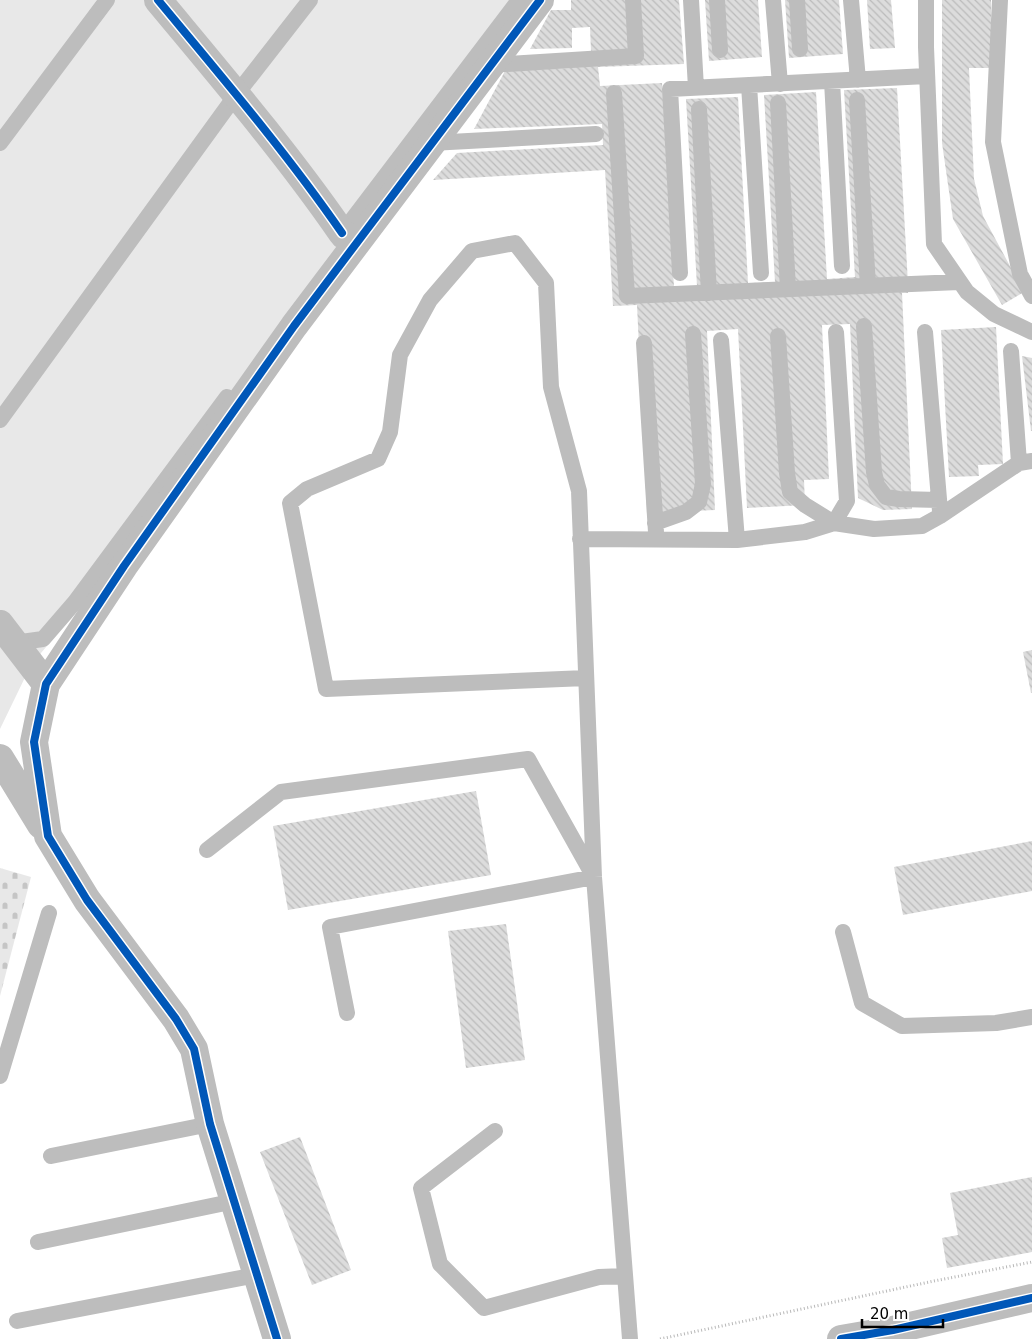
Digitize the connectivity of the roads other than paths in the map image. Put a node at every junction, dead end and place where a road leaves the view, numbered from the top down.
1 (107, 0) edge
2 (158, 0) edge
3 (310, 0) edge
4 (519, 0) edge
5 (540, 0) edge
6 (633, 0) edge
7 (691, 0) edge
8 (717, 0) edge
9 (773, 0) edge
10 (797, 0) edge
11 (851, 0) edge
12 (926, 0) edge
13 (1000, 0) edge
14 (800, 48) dead end
15 (720, 50) dead end
16 (490, 65) junction
17 (927, 76) junction
18 (858, 80) junction
19 (832, 81) junction
20 (780, 84) junction
21 (749, 85) junction
22 (696, 88) junction
23 (614, 93) dead end
24 (236, 95) junction
25 (857, 100) dead end
26 (778, 102) dead end
27 (699, 109) dead end
28 (596, 134) dead end
29 (431, 142) junction
30 (0, 143) edge
31 (342, 234) junction
32 (842, 266) dead end
33 (680, 273) dead end
34 (760, 273) dead end
35 (959, 282) junction
36 (868, 286) junction
37 (788, 289) junction
38 (709, 293) junction
39 (1032, 296) edge
40 (864, 326) dead end
41 (836, 332) dead end
42 (925, 332) dead end
43 (1032, 332) edge
44 (693, 334) dead end
45 (778, 336) dead end
46 (721, 340) dead end
47 (644, 343) dead end
48 (1011, 351) dead end
49 (0, 420) edge
50 (1026, 462) edge
51 (940, 508) junction
52 (655, 523) junction
53 (834, 523) junction
54 (580, 539) junction
55 (656, 540) junction
56 (737, 540) junction
57 (7, 633) edge
58 (586, 678) junction
59 (46, 684) junction
60 (0, 758) edge
61 (48, 836) junction
62 (207, 850) dead end
63 (594, 877) junction
64 (49, 913) dead end
65 (843, 932) dead end
66 (347, 1013) dead end
67 (1032, 1017) edge
68 (6, 1032) edge
69 (0, 1076) edge
70 (210, 1124) junction
71 (495, 1131) dead end
72 (51, 1156) dead end
73 (235, 1201) junction
74 (38, 1242) dead end
75 (256, 1275) junction
76 (625, 1276) junction
77 (1032, 1298) edge
78 (17, 1321) dead end
79 (852, 1338) edge
80 (277, 1339) edge
81 (630, 1339) edge

1 - 30 lane
2 - 24 street
3 - 24 lane
4 - 31 lane
5 - 16 street
6 - 16 lane
7 - 22 lane
8 - 15 lane
9 - 20 lane
10 - 14 lane
11 - 18 lane
12 - 17 lane
13 - 39 lane
16 - 29 street
17 - 18 lane
17 - 35 lane
18 - 19 lane
19 - 20 lane
19 - 32 lane
20 - 21 lane
21 - 22 lane
21 - 34 lane
22 - 33 lane
23 - 38 lane
24 - 31 street
24 - 49 lane
25 - 36 lane
26 - 37 lane
27 - 38 lane
28 - 29 lane
29 - 59 street
31 - 57 lane
35 - 36 lane
35 - 43 lane
36 - 37 lane
37 - 38 lane
40 - 51 lane
41 - 53 lane
42 - 51 lane
44 - 52 lane
45 - 53 lane
46 - 56 lane
47 - 52 lane
48 - 50 lane
50 - 51 lane
51 - 53 lane
52 - 55 lane
53 - 56 lane
54 - 55 lane
54 - 58 lane
54 - 58 lane
55 - 56 lane
57 - 59 street
58 - 63 lane
59 - 61 street
60 - 61 street
61 - 70 street
62 - 63 lane
63 - 66 lane
63 - 76 lane
64 - 68 lane
65 - 67 lane
68 - 69 lane
70 - 72 lane
70 - 73 street
71 - 76 lane
73 - 74 lane
73 - 75 street
75 - 78 lane
75 - 80 street
76 - 81 lane
77 - 79 street

